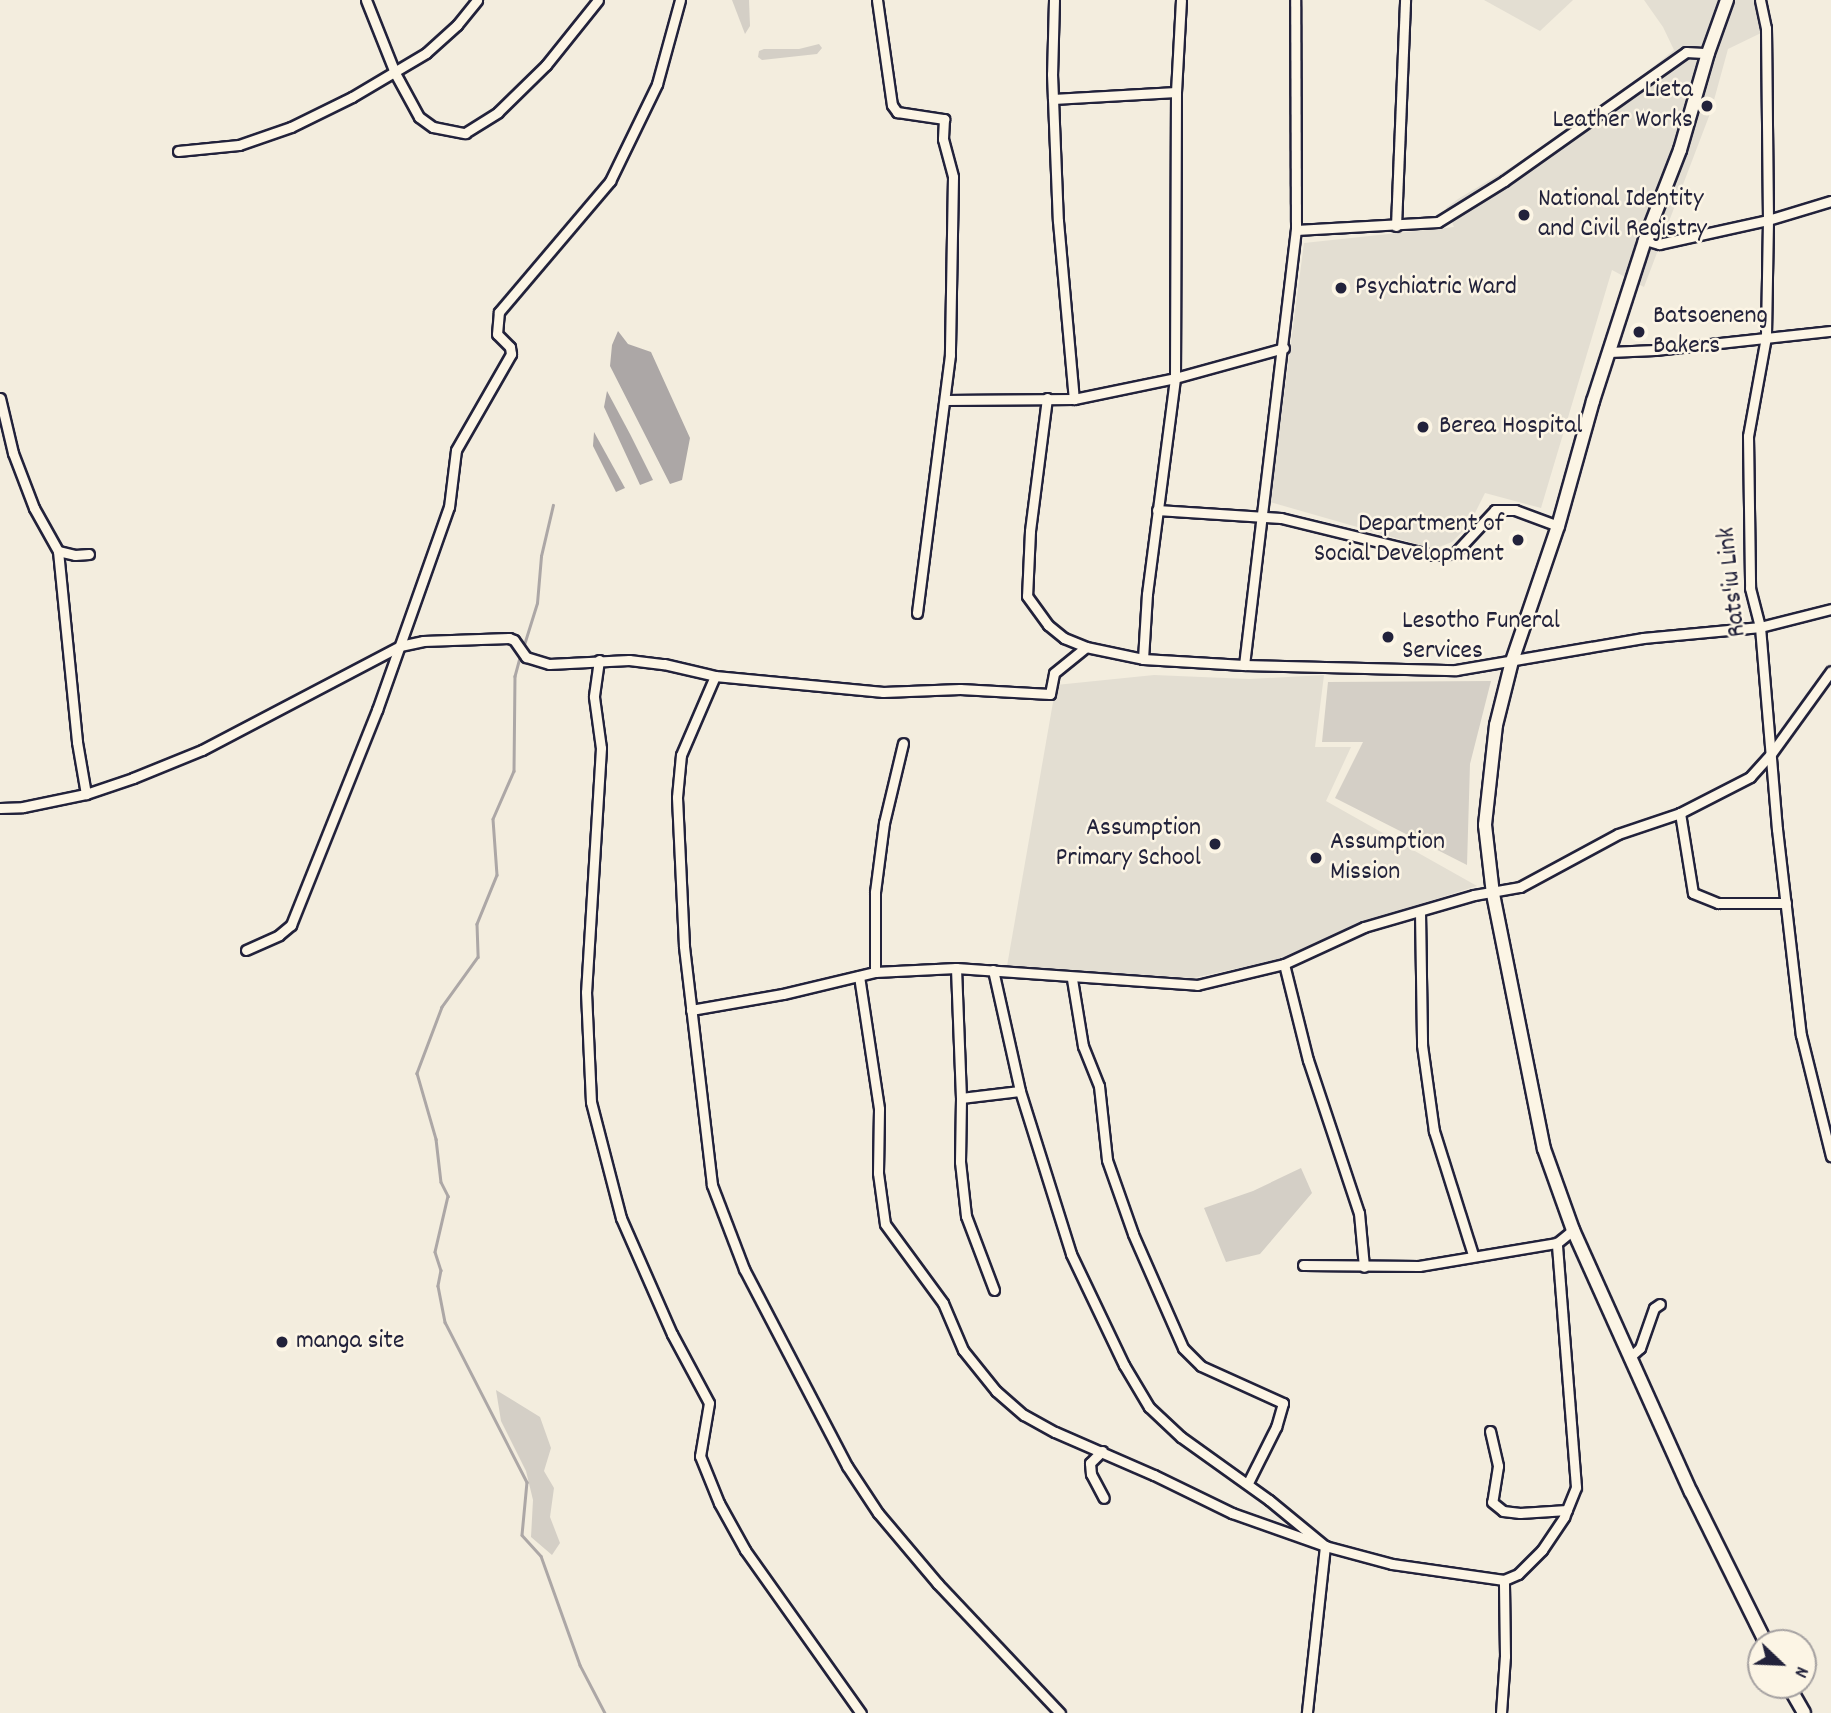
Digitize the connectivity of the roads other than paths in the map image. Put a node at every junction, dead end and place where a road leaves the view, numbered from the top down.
1 (366, 0) edge
2 (477, 0) edge
3 (598, 0) edge
4 (680, 0) edge
5 (877, 0) edge
6 (1054, 0) edge
7 (1181, 0) edge
8 (1295, 0) edge
9 (1405, 0) edge
10 (1727, 0) edge
11 (1759, 0) edge
12 (1708, 52) junction
13 (396, 73) junction
14 (1176, 92) junction
15 (1053, 99) junction
16 (178, 150) dead end
17 (1831, 201) edge
18 (1768, 220) junction
19 (1396, 226) junction
20 (1296, 230) junction
21 (1645, 240) junction
22 (1831, 331) edge
23 (1766, 337) junction
24 (1284, 348) junction
25 (1609, 352) junction
26 (1175, 378) junction
27 (0, 398) edge
28 (1047, 398) junction
29 (1074, 399) junction
30 (945, 400) junction
31 (1157, 510) junction
32 (1261, 517) junction
33 (1558, 527) junction
34 (58, 551) junction
35 (89, 554) dead end
36 (1831, 609) edge
37 (917, 612) dead end
38 (1760, 627) junction
39 (401, 646) junction
40 (1086, 647) junction
41 (1143, 659) junction
42 (599, 660) junction
43 (1512, 661) junction
44 (1244, 665) junction
45 (1831, 671) edge
46 (715, 676) junction
47 (903, 743) dead end
48 (1771, 754) junction
49 (86, 794) junction
50 (0, 808) edge
51 (1680, 813) junction
52 (1493, 894) junction
53 (1786, 903) junction
54 (1420, 912) junction
55 (246, 950) dead end
56 (1284, 964) junction
57 (956, 968) junction
58 (993, 970) junction
59 (875, 972) junction
60 (859, 976) junction
61 (1072, 979) junction
62 (691, 1010) junction
63 (1020, 1091) junction
64 (961, 1098) junction
65 (1831, 1156) edge
66 (1573, 1230) junction
67 (1557, 1243) junction
68 (1473, 1255) junction
69 (1303, 1265) dead end
70 (1364, 1268) junction
71 (994, 1290) dead end
72 (1660, 1304) dead end
73 (1631, 1356) junction
74 (1490, 1431) dead end
75 (1101, 1451) junction
76 (1248, 1483) junction
77 (1104, 1498) dead end
78 (1567, 1510) junction
79 (1325, 1545) junction
80 (1504, 1580) junction
81 (1759, 1629) edge
82 (1049, 1703) junction
83 (861, 1713) edge
84 (1042, 1713) edge
85 (1060, 1713) edge
86 (1307, 1713) edge
87 (1500, 1713) edge

1 - 13 street
2 - 13 street
3 - 13 street
4 - 39 street
5 - 30 street
6 - 15 street
7 - 14 street
8 - 20 street
9 - 19 street
10 - 12 main road
11 - 18 street, Rats'iu Link
12 - 19 street
12 - 21 main road
13 - 16 street
14 - 15 street
14 - 26 street
15 - 29 street
17 - 18 street
18 - 21 street
18 - 23 street, Rats'iu Link
19 - 20 street
20 - 24 street
21 - 25 main road
22 - 23 street
23 - 25 street
23 - 38 street, Rats'iu Link
24 - 26 street
24 - 32 street
25 - 33 main road
26 - 29 street
26 - 31 street
27 - 34 street
28 - 29 street
28 - 30 street
28 - 40 street
30 - 37 street
31 - 32 street
31 - 41 street
32 - 33 street
32 - 44 street
33 - 43 main road
34 - 35 street
34 - 49 street
36 - 38 street
38 - 43 street
38 - 48 street, Rats'iu Link
39 - 42 street
39 - 49 street
39 - 55 street
40 - 41 street
40 - 46 street
41 - 44 street
42 - 46 street
42 - 83 street
43 - 44 street
43 - 52 main road
45 - 48 street
46 - 62 street
47 - 59 street
48 - 51 street
48 - 53 street, Rats'iu Link
49 - 50 street
51 - 52 street
51 - 53 street
52 - 54 street
52 - 66 main road
53 - 65 street, Rats'iu Link
54 - 56 street
54 - 68 street
56 - 61 street
56 - 70 street
57 - 58 street
57 - 59 street
57 - 64 street
58 - 61 street
58 - 63 street
59 - 60 street
60 - 62 street
60 - 75 street
61 - 76 street
62 - 82 street
63 - 64 street
63 - 76 street
64 - 71 street
66 - 67 street
66 - 73 main road
67 - 68 street
67 - 78 street
68 - 70 street
69 - 70 street
72 - 73 street
73 - 81 main road
74 - 78 street
75 - 77 street
75 - 79 street
76 - 79 street
78 - 80 street
79 - 80 street
79 - 86 street
80 - 87 street
82 - 84 street
82 - 85 street

